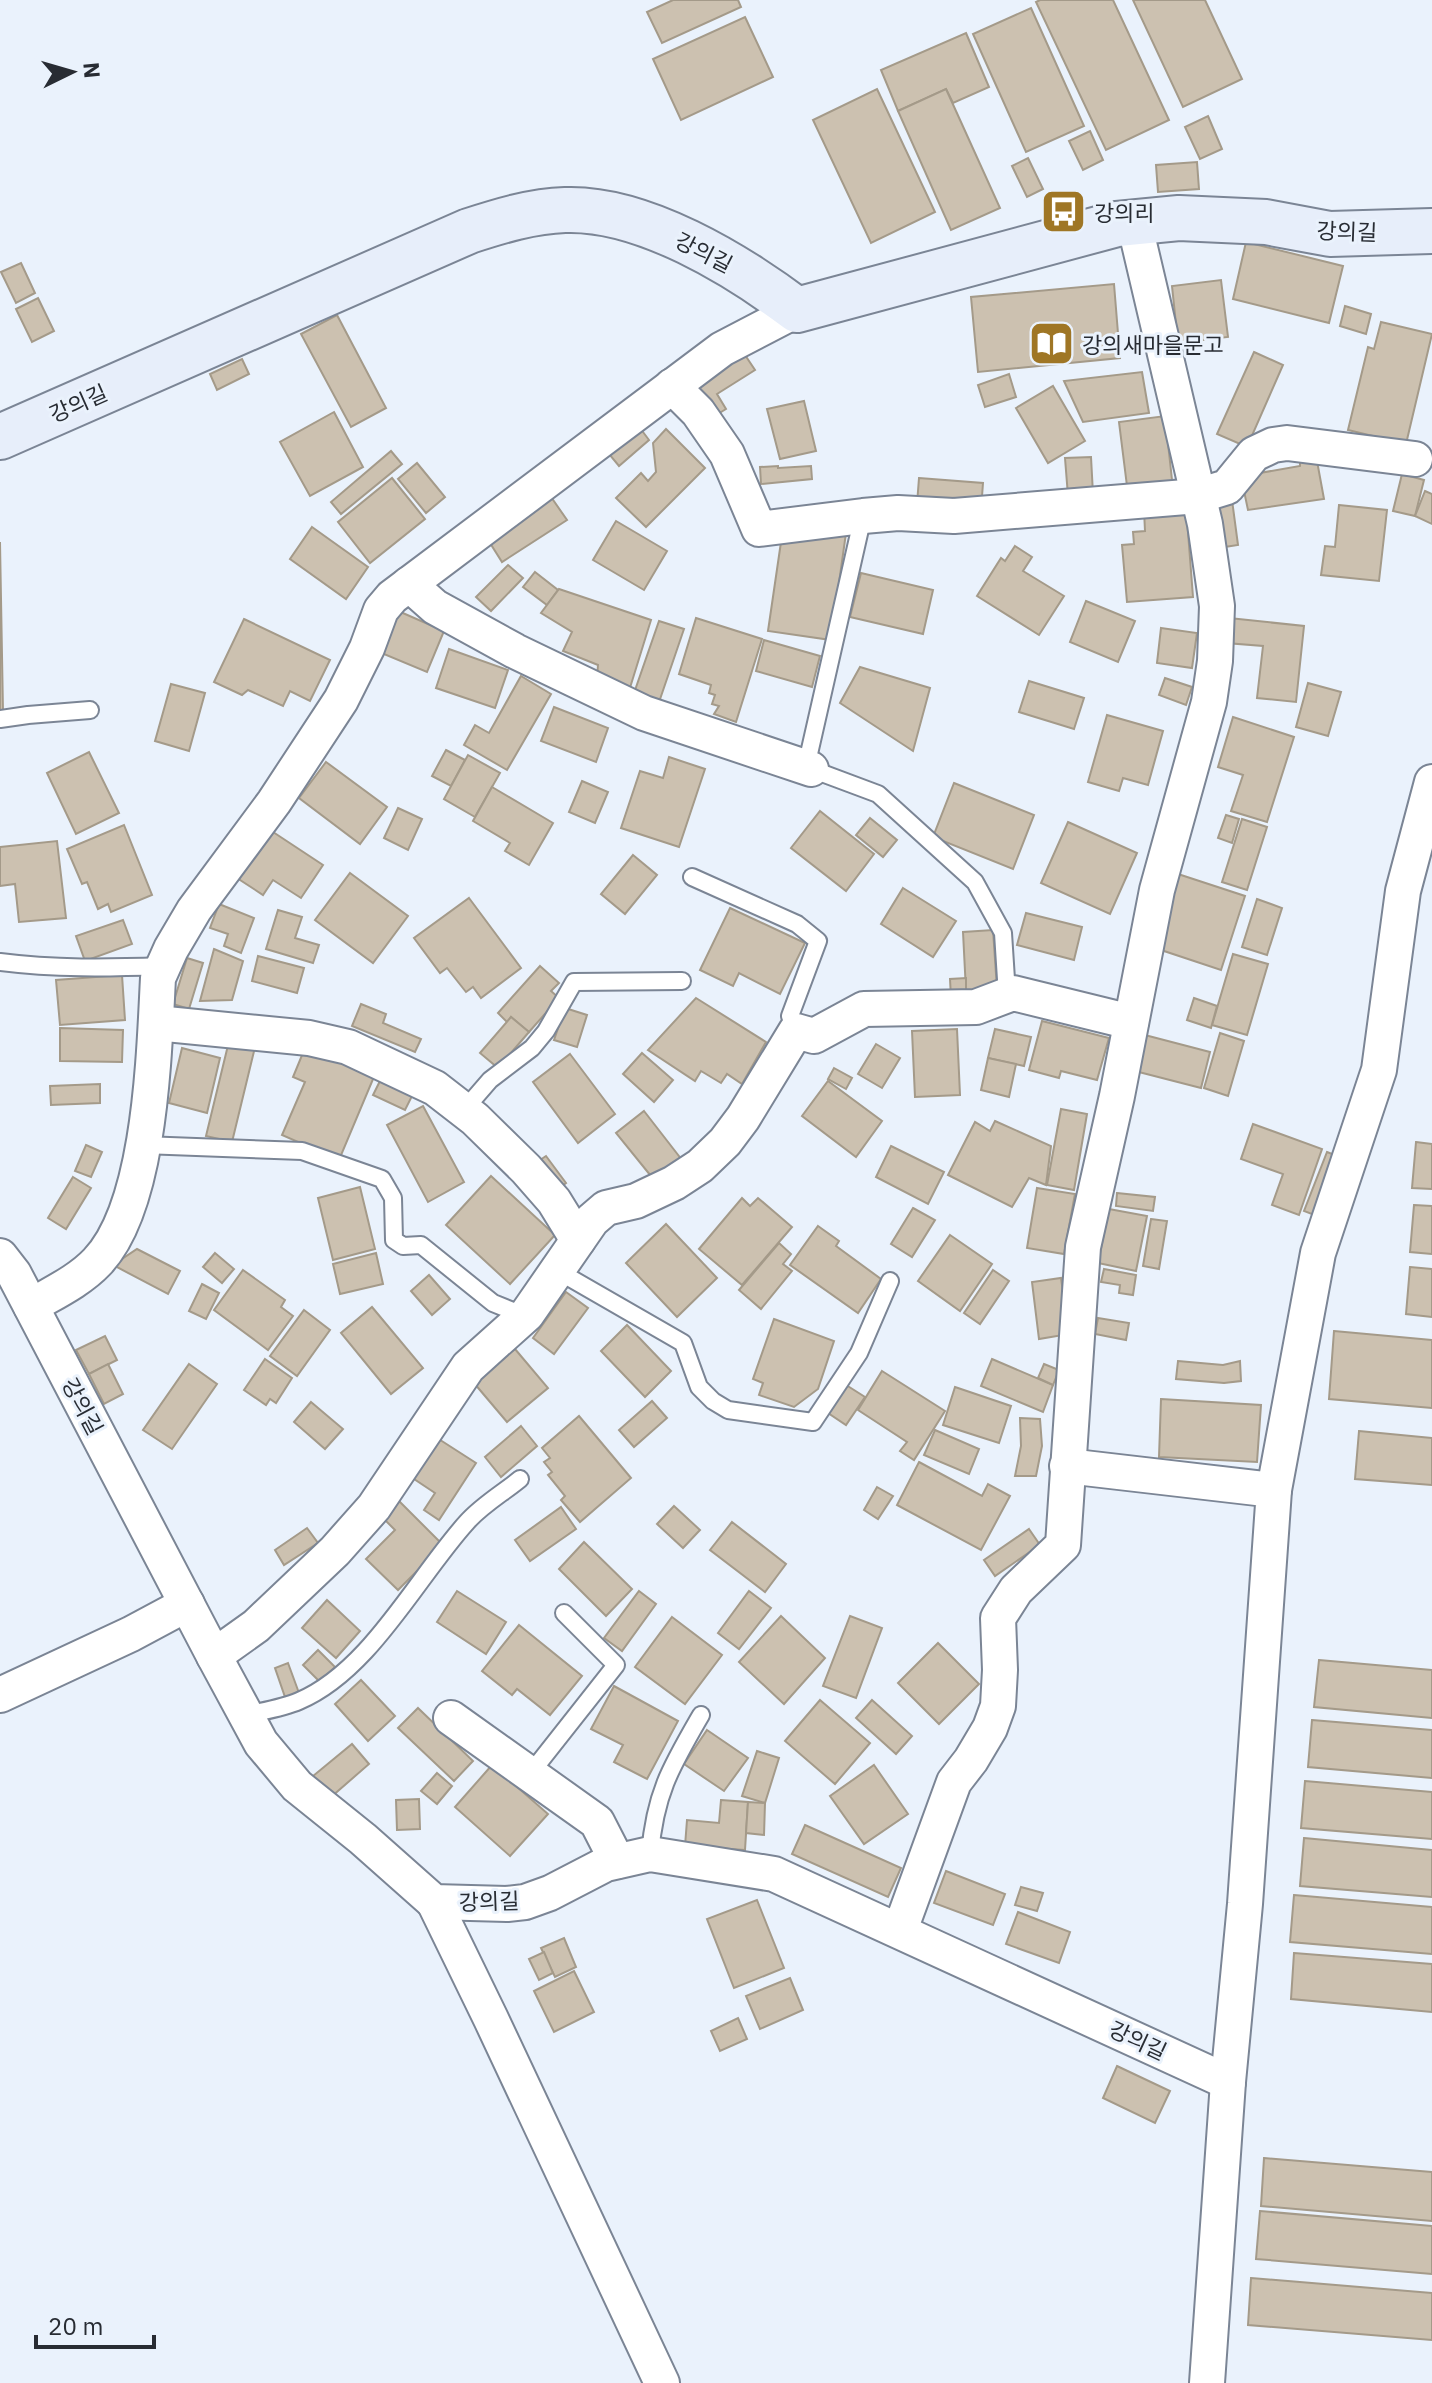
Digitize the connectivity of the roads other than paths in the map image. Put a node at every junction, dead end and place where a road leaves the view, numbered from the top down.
1 (1134, 222) junction
2 (1432, 231) edge
3 (797, 310) junction
4 (672, 386) junction
5 (0, 437) edge
6 (1415, 459) dead end
7 (1198, 496) junction
8 (863, 516) junction
9 (409, 584) junction
10 (90, 710) dead end
11 (0, 719) edge
12 (808, 768) junction
13 (1432, 782) edge
14 (692, 877) dead end
15 (0, 962) edge
16 (163, 966) junction
17 (682, 981) dead end
18 (1007, 995) junction
19 (1131, 1022) junction
20 (156, 1023) junction
21 (796, 1031) junction
22 (464, 1110) junction
23 (143, 1145) junction
24 (578, 1240) junction
25 (0, 1256) edge
26 (558, 1271) junction
27 (890, 1281) dead end
28 (31, 1306) junction
29 (525, 1316) junction
30 (1067, 1466) junction
31 (520, 1479) dead end
32 (1274, 1490) junction
33 (187, 1604) junction
34 (564, 1613) dead end
35 (214, 1656) junction
36 (0, 1695) edge
37 (246, 1715) junction
38 (701, 1715) dead end
39 (451, 1718) dead end
40 (530, 1774) junction
41 (650, 1854) junction
42 (617, 1861) junction
43 (434, 1902) junction
44 (900, 1930) junction
45 (1228, 2082) junction
46 (662, 2383) edge
47 (1207, 2383) edge

1 - 2 street, 강의길
1 - 3 street, 강의길
1 - 7 street
3 - 4 street
3 - 5 street, 강의길
4 - 8 street
4 - 9 street
6 - 7 street
7 - 8 street
7 - 19 street
8 - 12 lane
9 - 12 street
9 - 16 street
10 - 11 lane
12 - 18 lane
13 - 32 street
14 - 21 lane
15 - 16 lane
16 - 20 street
17 - 22 lane
18 - 19 street
18 - 21 street
19 - 30 street
20 - 22 street
20 - 23 street
21 - 24 street
22 - 24 street
23 - 28 street
23 - 29 lane
24 - 26 street
25 - 28 street, 강의길
26 - 27 lane
26 - 29 street
28 - 33 street, 강의길
29 - 35 street
30 - 32 street
30 - 44 street
31 - 37 lane
32 - 45 street
33 - 35 street, 강의길
33 - 36 street
34 - 40 lane
35 - 37 street, 강의길
37 - 43 street, 강의길
38 - 41 lane
39 - 40 street
40 - 42 street
41 - 42 street, 강의길
41 - 44 street, 강의길
42 - 43 street, 강의길
43 - 46 street
44 - 45 street, 강의길
45 - 47 street

